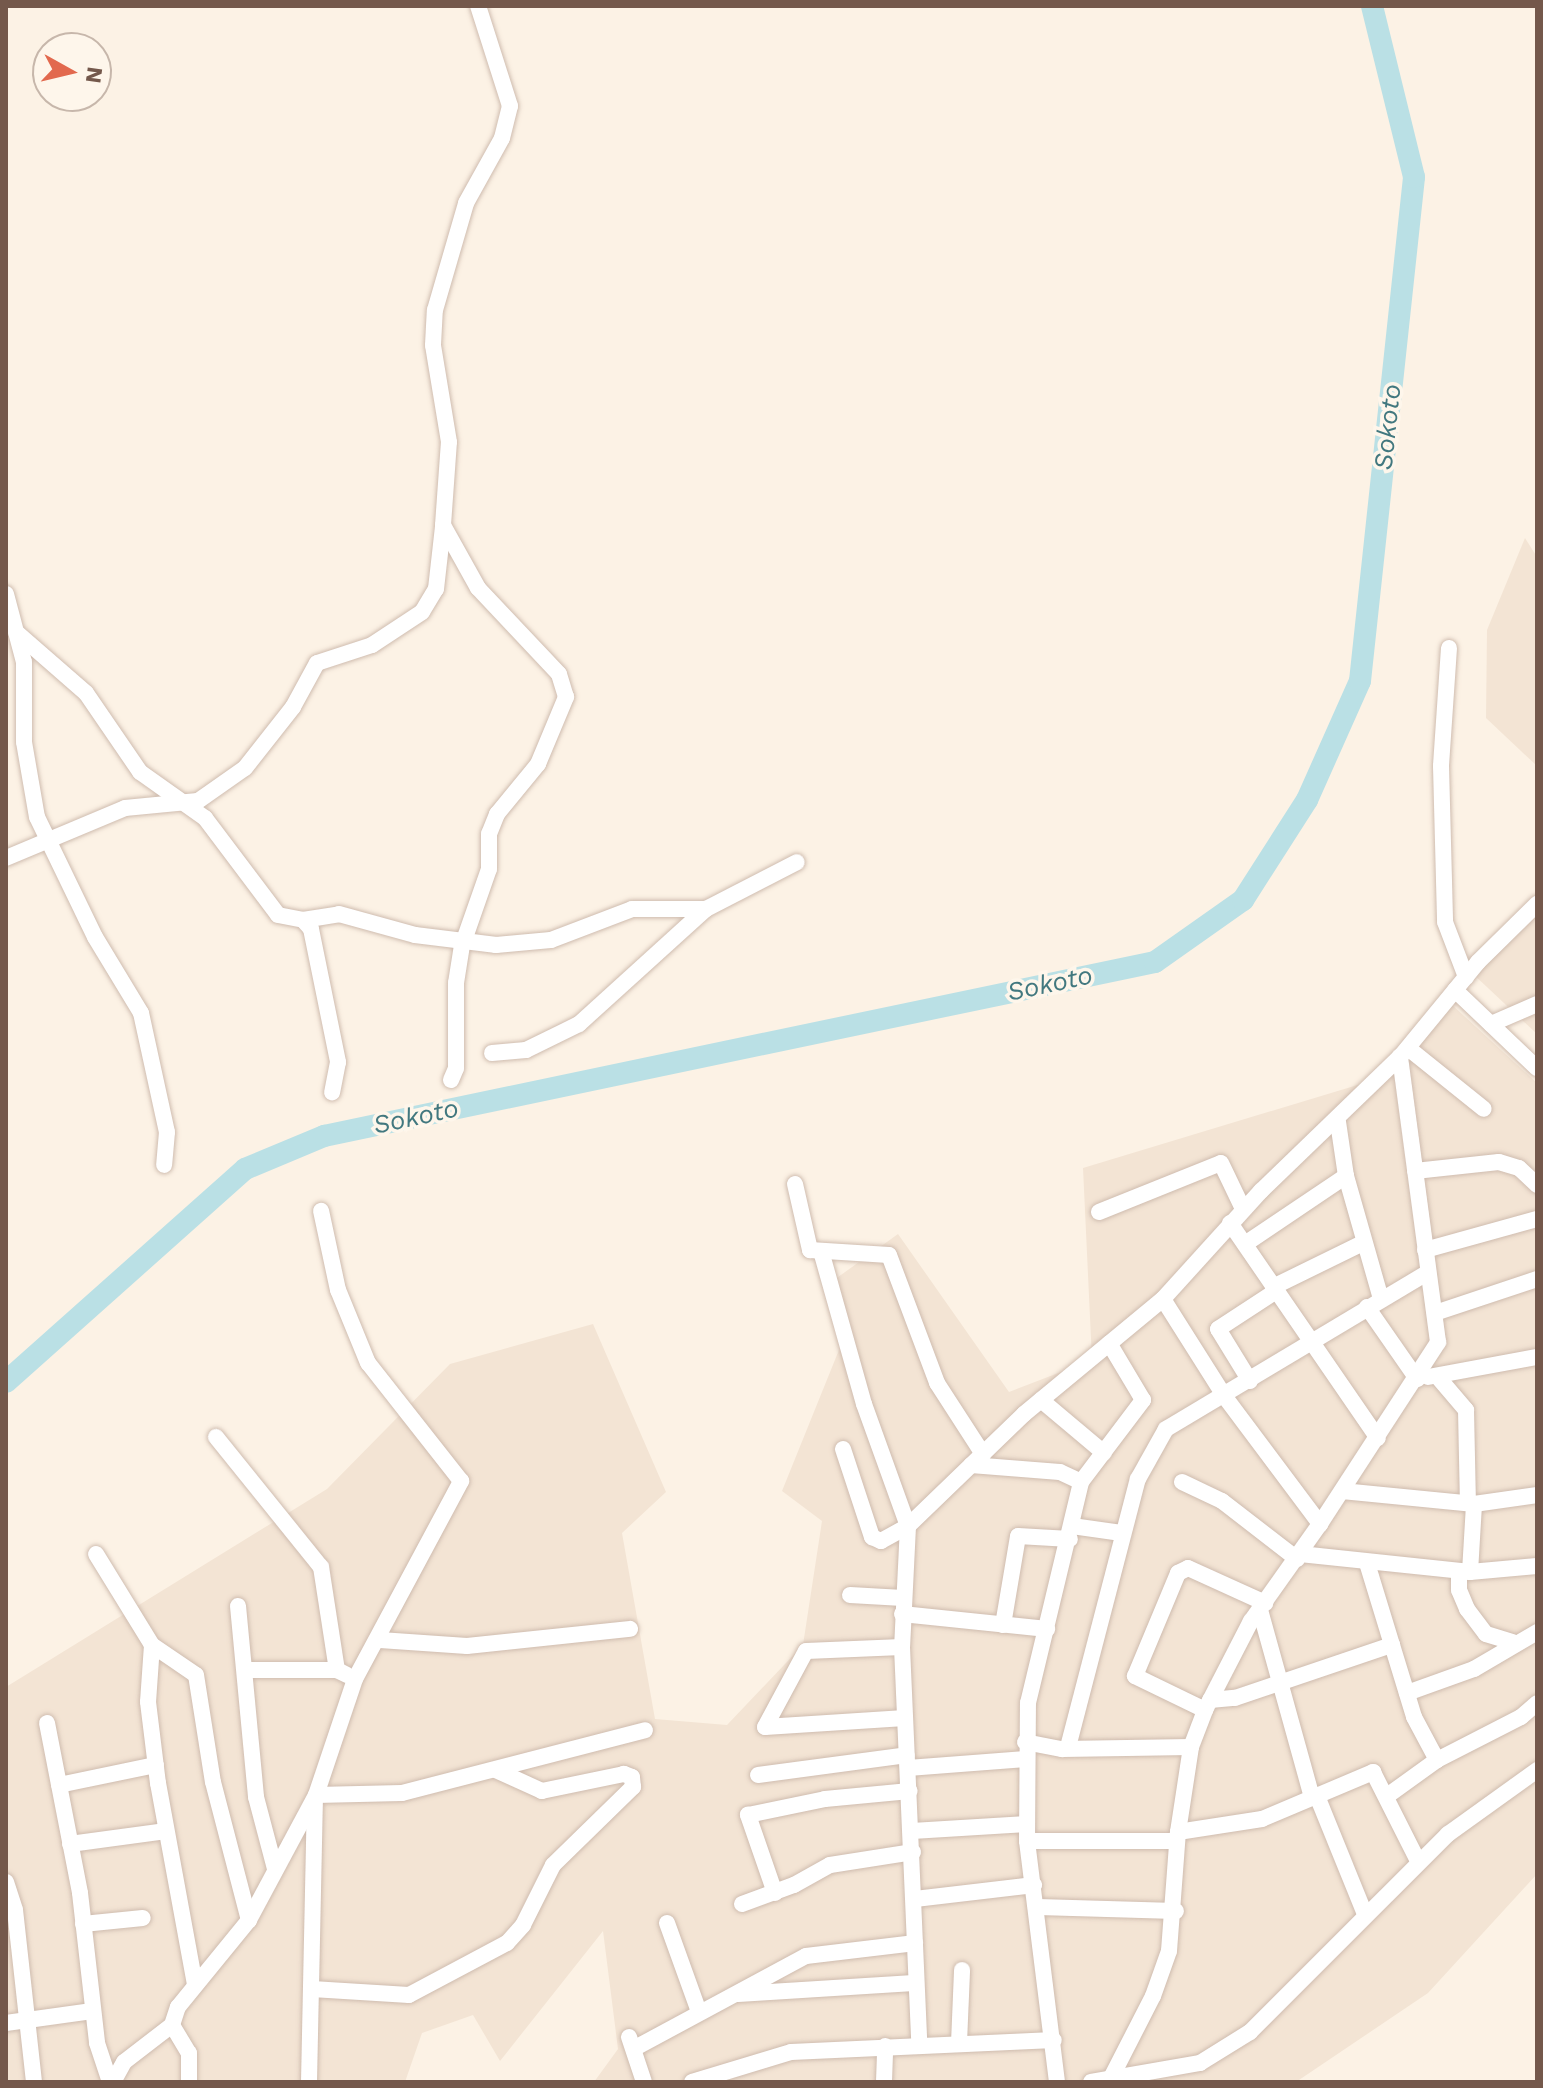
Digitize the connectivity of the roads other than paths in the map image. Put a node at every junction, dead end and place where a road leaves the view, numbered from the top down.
1 (478, 6) edge
2 (443, 525) junction
3 (6, 594) edge
4 (16, 632) junction
5 (1449, 648) dead end
6 (186, 803) junction
7 (48, 843) junction
8 (6, 858) edge
9 (797, 862) dead end
10 (1537, 904) edge
11 (706, 909) junction
12 (303, 920) junction
13 (464, 939) junction
14 (1460, 984) junction
15 (1537, 1004) edge
16 (1491, 1024) junction
17 (1404, 1052) junction
18 (492, 1053) dead end
19 (1537, 1068) edge
20 (451, 1080) dead end
21 (332, 1092) dead end
22 (1484, 1109) dead end
23 (1338, 1122) junction
24 (164, 1165) dead end
25 (1415, 1171) junction
26 (1346, 1176) junction
27 (795, 1184) dead end
28 (1537, 1185) edge
29 (1243, 1209) junction
30 (321, 1211) dead end
31 (1099, 1212) dead end
32 (1537, 1219) edge
33 (1230, 1223) junction
34 (1363, 1243) junction
35 (1245, 1244) junction
36 (1425, 1250) junction
37 (821, 1251) junction
38 (1428, 1272) junction
39 (1537, 1279) edge
40 (1274, 1289) junction
41 (1163, 1299) junction
42 (1374, 1303) junction
43 (1435, 1313) junction
44 (1109, 1343) junction
45 (1310, 1343) junction
46 (1537, 1357) edge
47 (1437, 1376) junction
48 (1417, 1379) junction
49 (1250, 1381) junction
50 (1225, 1397) junction
51 (1041, 1400) junction
52 (216, 1437) dead end
53 (1378, 1438) junction
54 (843, 1449) dead end
55 (1104, 1453) junction
56 (977, 1460) junction
57 (1081, 1482) junction
58 (1182, 1482) dead end
59 (1342, 1491) junction
60 (1537, 1495) edge
61 (1471, 1503) junction
62 (1320, 1524) junction
63 (908, 1526) junction
64 (1071, 1532) junction
65 (1122, 1533) junction
66 (96, 1554) dead end
67 (1298, 1556) junction
68 (1367, 1563) junction
69 (1537, 1566) edge
70 (1465, 1572) junction
71 (850, 1595) dead end
72 (238, 1606) dead end
73 (903, 1606) junction
74 (1262, 1607) junction
75 (1003, 1625) junction
76 (630, 1629) dead end
77 (1047, 1629) junction
78 (1537, 1632) edge
79 (380, 1640) junction
80 (1513, 1642) junction
81 (152, 1645) junction
82 (1392, 1645) junction
83 (902, 1647) junction
84 (246, 1670) junction
85 (337, 1670) junction
86 (355, 1679) junction
87 (1279, 1683) junction
88 (1407, 1693) junction
89 (1537, 1703) edge
90 (1208, 1705) junction
91 (905, 1718) junction
92 (47, 1723) dead end
93 (645, 1730) dead end
94 (1068, 1747) junction
95 (1191, 1747) junction
96 (1026, 1751) junction
97 (1437, 1760) junction
98 (908, 1761) junction
99 (156, 1765) junction
100 (496, 1770) junction
101 (1537, 1770) edge
102 (758, 1775) dead end
103 (59, 1785) junction
104 (910, 1791) junction
105 (316, 1795) junction
106 (1387, 1796) junction
107 (1314, 1797) junction
108 (166, 1831) junction
109 (912, 1831) junction
110 (1027, 1832) junction
111 (1177, 1837) junction
112 (70, 1844) junction
113 (913, 1852) junction
114 (1418, 1861) junction
115 (275, 1869) junction
116 (6, 1882) edge
117 (1034, 1885) junction
118 (775, 1893) junction
119 (915, 1899) junction
120 (742, 1904) dead end
121 (1038, 1907) junction
122 (1176, 1911) junction
123 (1364, 1912) junction
124 (143, 1918) dead end
125 (249, 1920) junction
126 (667, 1923) dead end
127 (83, 1924) junction
128 (915, 1943) junction
129 (962, 1970) dead end
130 (914, 1983) junction
131 (195, 1984) junction
132 (312, 1989) junction
133 (738, 1994) junction
134 (92, 2011) junction
135 (699, 2012) junction
136 (25, 2019) junction
137 (6, 2023) edge
138 (172, 2025) junction
139 (1054, 2040) junction
140 (959, 2043) junction
141 (919, 2044) junction
142 (885, 2046) junction
143 (1111, 2078) junction
144 (34, 2082) edge
145 (112, 2082) edge
146 (189, 2082) edge
147 (309, 2082) edge
148 (644, 2082) edge
149 (692, 2082) edge
150 (884, 2082) edge
151 (1057, 2082) edge
152 (1091, 2082) edge

1 - 2 street
2 - 6 street
2 - 13 street
3 - 4 street
4 - 6 street
4 - 7 street
5 - 14 street
6 - 7 street
6 - 12 street
7 - 8 street
7 - 24 street
9 - 11 street
10 - 14 street
11 - 13 street
11 - 18 street
12 - 13 street
12 - 21 street
13 - 20 street
14 - 16 street
14 - 17 street
15 - 16 street
16 - 19 street
17 - 22 street
17 - 23 street
17 - 25 street
23 - 26 street
23 - 29 street
25 - 28 street
25 - 36 street
26 - 34 street
26 - 35 street
27 - 37 street
29 - 31 street
29 - 33 street
30 - 79 street
32 - 36 street
33 - 35 street
33 - 41 street
34 - 40 street
34 - 42 street
35 - 40 street
36 - 38 street
37 - 56 street
37 - 63 street
38 - 42 street
38 - 43 street
39 - 43 street
40 - 45 street
40 - 49 street
41 - 44 street
41 - 50 street
42 - 45 street
42 - 48 street
43 - 48 street
44 - 51 street
44 - 55 street
45 - 49 street
45 - 53 street
46 - 47 street
47 - 48 street
47 - 61 street
48 - 53 street
49 - 50 street
50 - 62 street
50 - 65 street
51 - 55 street
51 - 56 street
52 - 85 street
53 - 59 street
54 - 63 street
55 - 57 street
56 - 57 street
56 - 63 street
57 - 64 street
58 - 67 street
59 - 61 street
59 - 62 street
60 - 61 street
61 - 70 street
62 - 67 street
63 - 73 street
64 - 65 street
64 - 75 street
64 - 77 street
65 - 94 street
66 - 81 street
67 - 68 street
67 - 74 street
68 - 70 street
68 - 82 street
69 - 70 street
70 - 80 street
71 - 73 street
72 - 84 street
73 - 75 street
73 - 83 street
74 - 87 street
74 - 90 street
74 - 90 street
75 - 77 street
76 - 79 street
77 - 96 street
78 - 80 street
79 - 86 street
80 - 88 street
81 - 99 street
81 - 125 street
82 - 87 street
82 - 88 street
83 - 91 street
83 - 91 street
84 - 85 street
84 - 115 street
85 - 86 street
86 - 105 street
87 - 90 street
87 - 107 street
88 - 97 street
89 - 97 street
90 - 95 street
91 - 98 street
92 - 103 street
93 - 100 street
94 - 95 street
94 - 96 street
95 - 111 street
96 - 98 street
96 - 110 street
97 - 106 street
98 - 102 street
98 - 104 street
99 - 103 street
99 - 108 street
100 - 105 street
100 - 132 street
101 - 114 street
103 - 112 street
104 - 109 street
104 - 118 street
105 - 115 street
105 - 132 street
106 - 107 street
106 - 114 street
107 - 111 street
107 - 123 street
108 - 112 street
108 - 131 street
109 - 110 street
109 - 113 street
110 - 111 street
110 - 117 street
111 - 122 street
112 - 127 street
113 - 118 street
113 - 119 street
114 - 123 street
115 - 125 street
116 - 136 street
117 - 119 street
117 - 121 street
118 - 120 street
119 - 128 street
121 - 122 street
121 - 139 street
122 - 143 street
123 - 143 street
124 - 127 street
125 - 131 street
126 - 135 street
127 - 134 street
128 - 130 street
128 - 133 street
129 - 140 street
130 - 133 street
130 - 141 street
131 - 138 street
132 - 147 street
133 - 135 street
134 - 136 street
134 - 145 street
135 - 148 street
136 - 137 street
136 - 144 street
138 - 145 street
138 - 146 street
139 - 140 street
139 - 151 street
140 - 141 street
141 - 142 street
142 - 149 street
142 - 150 street
143 - 152 street

